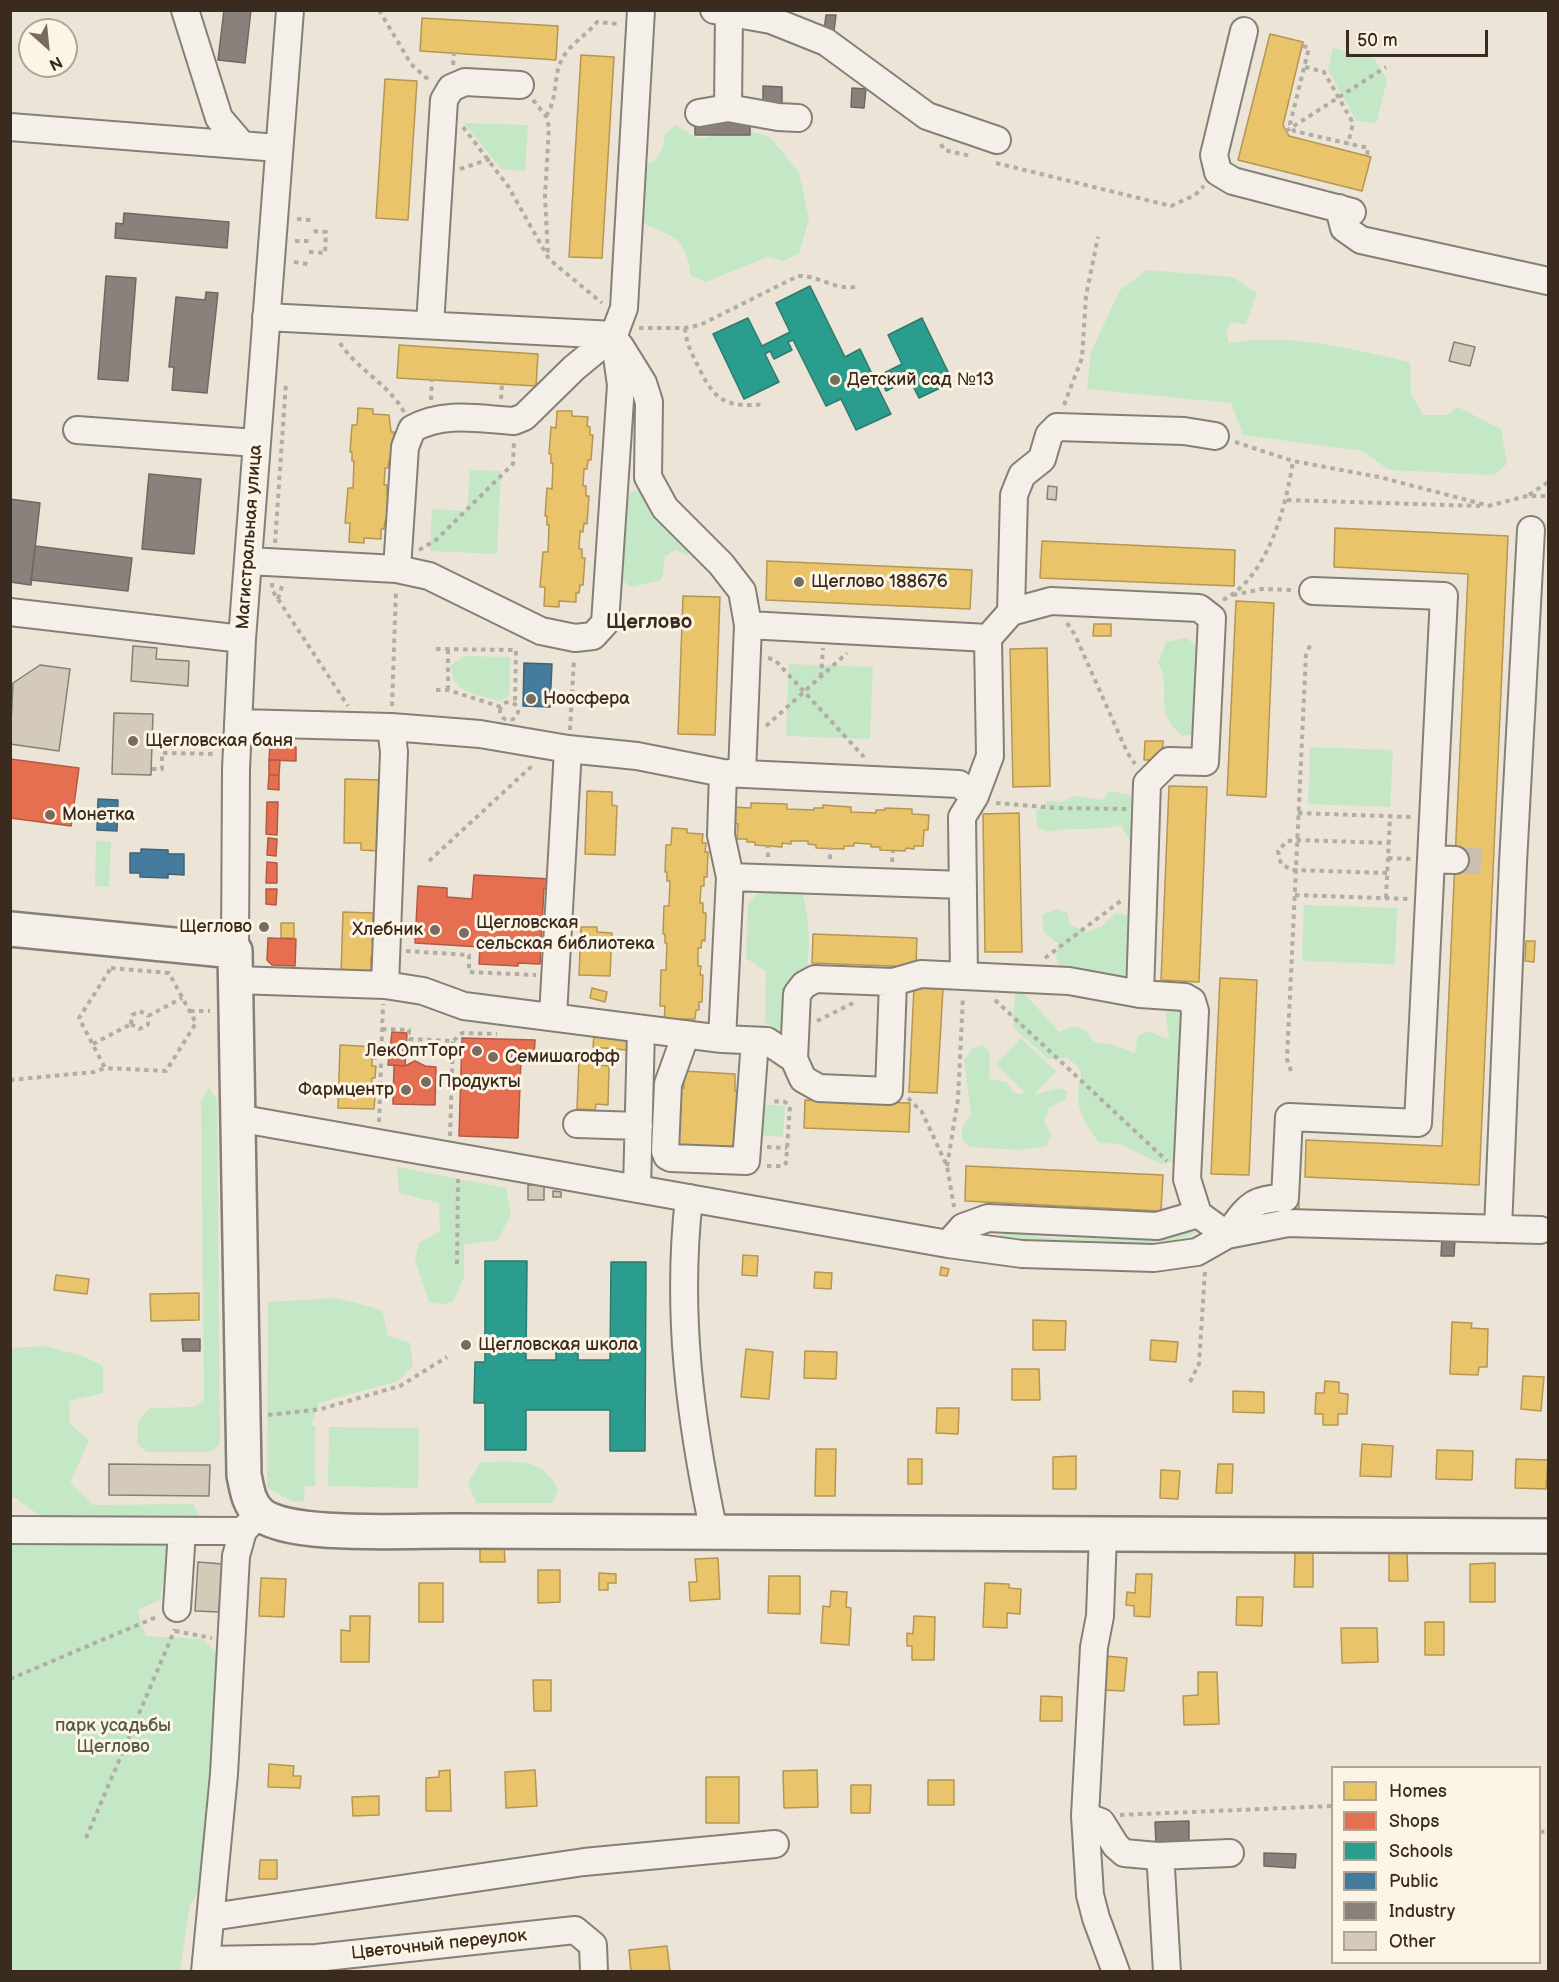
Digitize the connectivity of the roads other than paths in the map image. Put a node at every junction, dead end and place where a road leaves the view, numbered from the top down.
1 (185, 10) edge
2 (290, 10) edge
3 (721, 12) edge
4 (773, 15) edge
5 (641, 18) edge
6 (1244, 31) dead end
7 (520, 85) road end
8 (728, 108) junction
9 (699, 113) dead end
10 (798, 118) dead end
11 (10, 127) edge
12 (242, 145) junction
13 (278, 148) junction
14 (993, 151) road end
15 (1548, 281) edge
16 (266, 316) junction
17 (430, 326) junction
18 (625, 332) junction
19 (77, 430) dead end
20 (1215, 436) road end
21 (256, 443) junction
22 (1531, 530) dead end
23 (248, 561) junction
24 (397, 566) junction
25 (1301, 590) road end
26 (10, 612) edge
27 (1011, 612) junction
28 (748, 625) junction
29 (988, 638) junction
30 (242, 639) junction
31 (238, 723) junction
32 (391, 727) junction
33 (561, 748) junction
34 (733, 773) junction
35 (975, 796) junction
36 (730, 878) junction
37 (963, 885) junction
38 (10, 929) edge
39 (235, 965) junction
40 (964, 976) junction
41 (893, 982) junction
42 (385, 985) junction
43 (1140, 994) junction
44 (553, 1016) junction
45 (641, 1029) junction
46 (686, 1034) junction
47 (722, 1039) junction
48 (755, 1041) junction
49 (794, 1059) junction
50 (237, 1118) junction
51 (577, 1124) dead end
52 (639, 1126) junction
53 (637, 1189) junction
54 (689, 1198) junction
55 (1198, 1214) junction
56 (1498, 1229) junction
57 (1540, 1230) dead end
58 (1227, 1235) junction
59 (956, 1236) junction
60 (251, 1522) junction
61 (10, 1530) edge
62 (182, 1531) junction
63 (714, 1532) junction
64 (1103, 1533) junction
65 (1548, 1536) edge
66 (176, 1619) road end
67 (1085, 1816) junction
68 (775, 1844) dead end
69 (1230, 1853) dead end
70 (1156, 1856) junction
71 (211, 1917) junction
72 (317, 1965) edge
73 (206, 1966) edge
74 (594, 1971) edge
75 (1116, 1971) edge
76 (1167, 1971) edge

1 - 12 street
2 - 13 street, Магистральная улица
3 - 4 street
3 - 8 street
4 - 14 street
5 - 18 street
6 - 15 street
7 - 17 street
8 - 9 street
8 - 10 street
11 - 12 street
12 - 13 street
13 - 16 street, Магистральная улица
16 - 17 street
16 - 21 street, Магистральная улица
17 - 18 street
18 - 24 street
18 - 24 street
18 - 28 street
19 - 21 street
20 - 27 street
21 - 23 street, Магистральная улица
22 - 56 street
23 - 24 street
23 - 30 street, Магистральная улица
25 - 58 street
26 - 30 street
27 - 29 street
27 - 43 street
28 - 29 street
28 - 34 street
29 - 35 street
30 - 31 street, Магистральная улица
31 - 32 street
31 - 39 street, Магистральная улица
32 - 33 street
32 - 42 street
33 - 34 street
33 - 44 street
34 - 35 street
34 - 36 street
35 - 37 street
36 - 37 street
36 - 47 street
37 - 40 street
38 - 39 main road
39 - 42 street
39 - 50 main road, Магистральная улица
40 - 41 street
40 - 43 street
41 - 49 street
41 - 49 street
42 - 44 street
43 - 55 street
44 - 45 street
45 - 46 street
45 - 52 street
46 - 47 street
46 - 48 street
47 - 48 street
48 - 49 street
50 - 53 street
50 - 60 main road, Магистральная улица
51 - 52 street
52 - 53 street
53 - 54 street
54 - 59 street
54 - 63 street
55 - 58 street
55 - 59 street
56 - 57 street
56 - 58 street
58 - 59 street
60 - 62 street
60 - 63 main road
60 - 71 street
61 - 62 street
62 - 66 street
63 - 64 main road
64 - 65 main road
64 - 67 street
67 - 70 street
67 - 75 street
68 - 71 street
69 - 70 street
70 - 76 street
71 - 73 street
72 - 73 street, Цветочный переулок
72 - 74 street, Цветочный переулок

